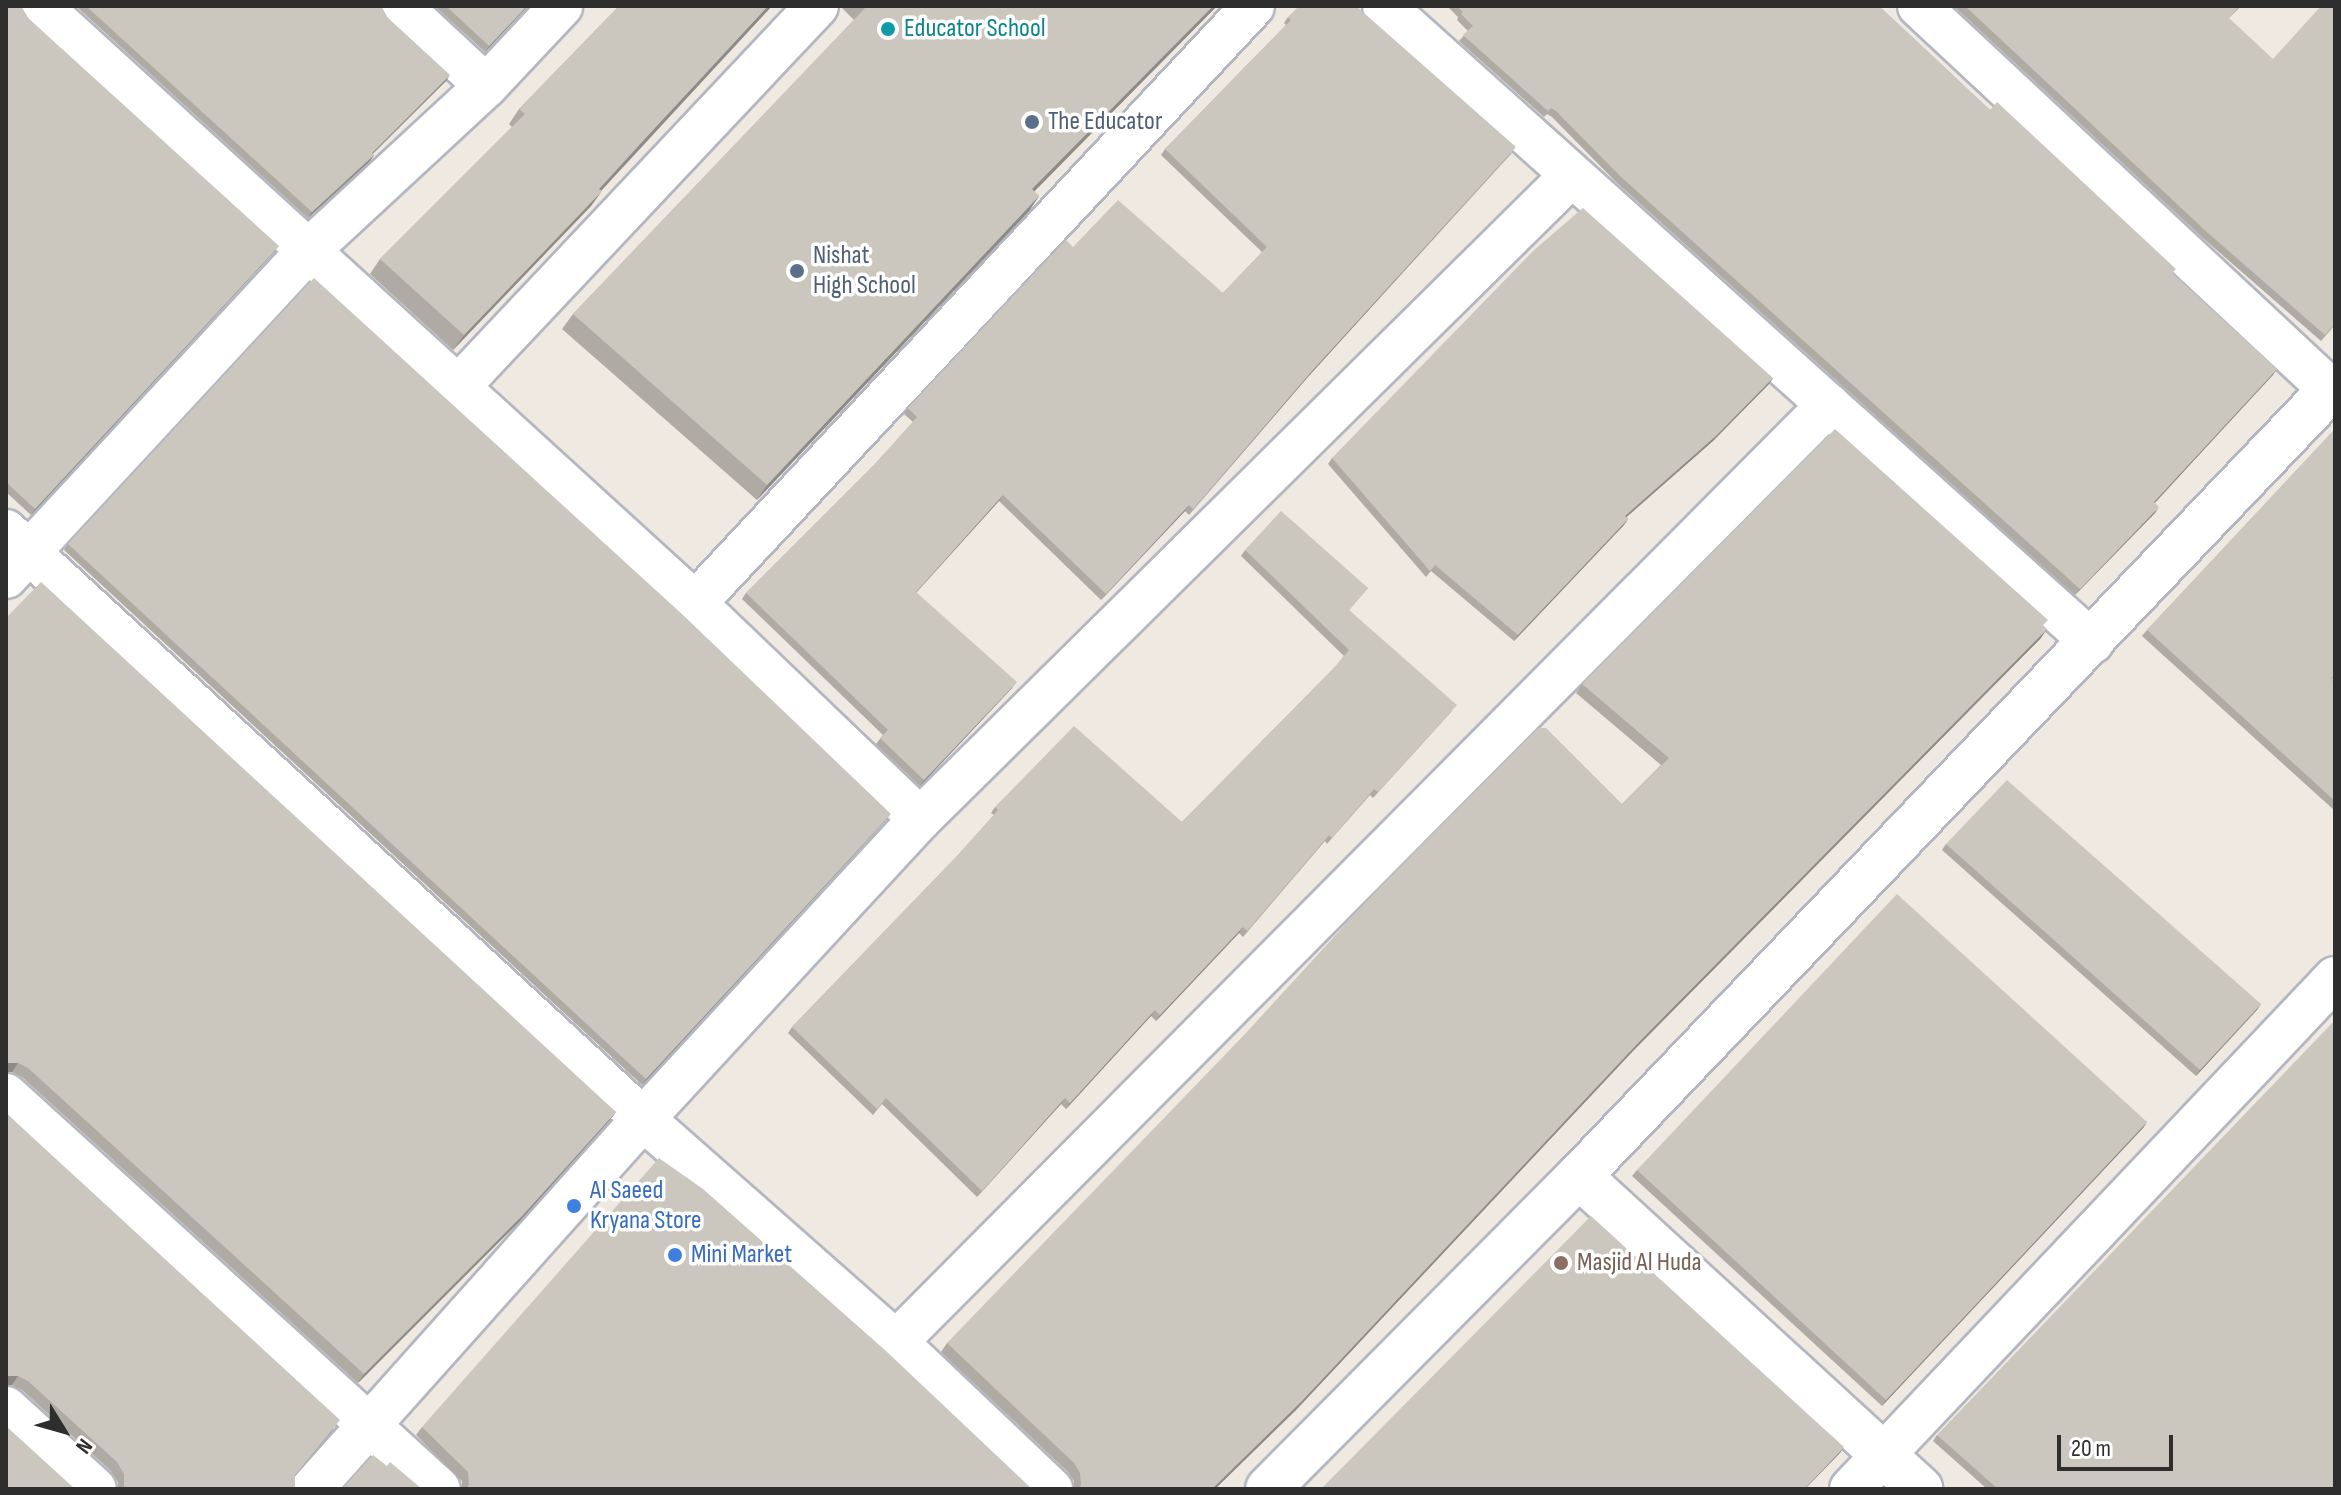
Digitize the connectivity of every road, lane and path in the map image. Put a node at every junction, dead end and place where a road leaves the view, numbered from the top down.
1 (40, 6) edge
2 (400, 6) edge
3 (561, 6) edge
4 (817, 6) edge
5 (1253, 6) edge
6 (1384, 6) edge
7 (1919, 6) edge
8 (486, 86) junction
9 (1572, 175) junction
10 (310, 249) junction
11 (459, 386) junction
12 (2333, 390) edge
13 (1828, 405) junction
14 (14, 553) edge
15 (695, 603) junction
16 (2092, 642) junction
17 (920, 819) junction
18 (2335, 978) edge
19 (6, 1095) edge
20 (643, 1119) junction
21 (1579, 1176) junction
22 (896, 1342) junction
23 (371, 1427) junction
24 (14, 1431) edge
25 (1883, 1455) junction
26 (95, 1489) edge
27 (312, 1489) edge
28 (439, 1489) edge
29 (1051, 1489) edge
30 (1268, 1489) edge
31 (1851, 1489) edge
32 (1920, 1489) edge

1 - 10 street
2 - 8 street
3 - 8 street
4 - 11 street
5 - 15 street
6 - 9 street
7 - 12 street
8 - 10 street
9 - 13 street
9 - 17 street
10 - 11 street
10 - 14 street
11 - 15 street
12 - 16 street
13 - 16 street
13 - 22 street
14 - 20 street
15 - 17 street
16 - 21 street
17 - 20 street
18 - 25 street
19 - 23 street
20 - 22 street
20 - 23 street
21 - 25 street
21 - 30 street
22 - 29 street
23 - 27 street
23 - 28 street
24 - 26 street
25 - 31 street
25 - 32 street

